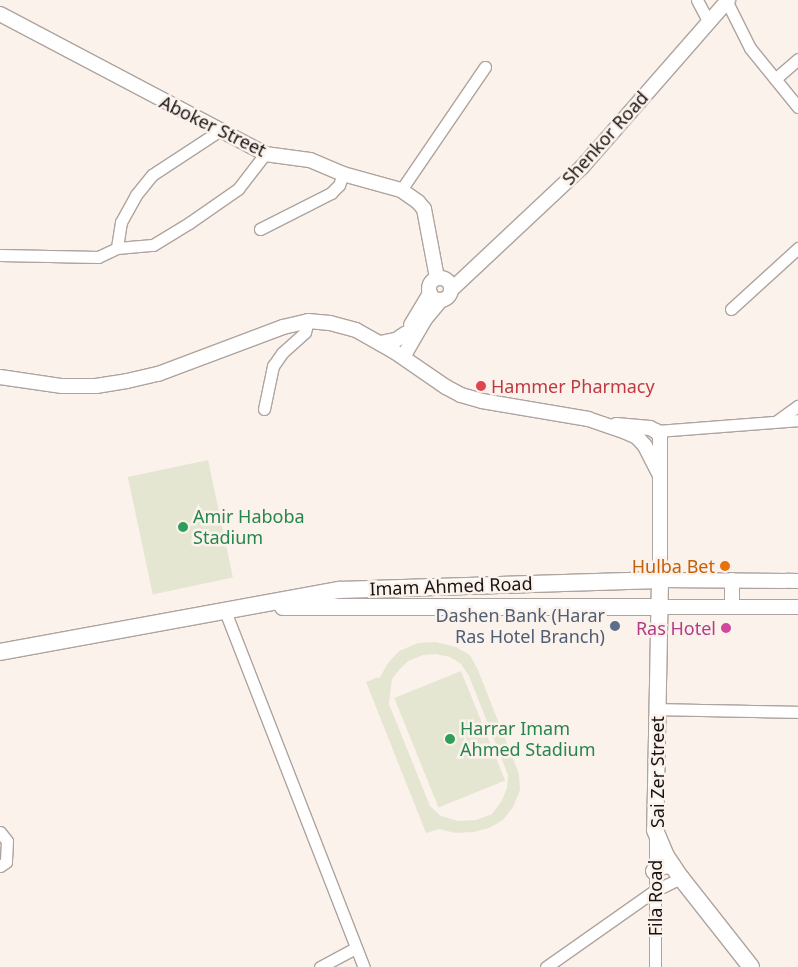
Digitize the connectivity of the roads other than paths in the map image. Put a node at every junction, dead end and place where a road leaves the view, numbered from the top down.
1 (697, 0) edge
2 (728, 1) edge
3 (0, 14) edge
4 (708, 21) junction
5 (798, 59) edge
6 (485, 67) dead end
7 (775, 79) junction
8 (798, 107) edge
9 (219, 131) junction
10 (265, 154) junction
11 (343, 174) junction
12 (401, 190) junction
13 (260, 229) dead end
14 (117, 248) junction
15 (798, 248) edge
16 (0, 255) edge
17 (441, 288) junction
18 (731, 309) dead end
19 (308, 322) junction
20 (409, 336) junction
21 (380, 344) junction
22 (399, 354) junction
23 (419, 369) junction
24 (0, 377) edge
25 (798, 406) edge
26 (264, 409) dead end
27 (798, 420) edge
28 (777, 422) junction
29 (607, 424) junction
30 (656, 431) junction
31 (658, 474) junction
32 (660, 580) junction
33 (732, 580) junction
34 (798, 580) edge
35 (660, 607) junction
36 (732, 607) junction
37 (798, 607) edge
38 (243, 608) junction
39 (225, 611) junction
40 (0, 652) edge
41 (657, 709) junction
42 (798, 712) edge
43 (655, 830) junction
44 (0, 832) edge
45 (672, 865) junction
46 (0, 866) edge
47 (654, 871) junction
48 (681, 878) junction
49 (654, 891) junction
50 (356, 948) junction
51 (320, 967) edge
52 (364, 967) edge
53 (546, 967) edge
54 (655, 967) edge
55 (751, 967) edge

1 - 4 street
2 - 4 main road, Shenkor Road
2 - 7 street
3 - 9 main road, Aboker Street
4 - 17 main road, Shenkor Road
5 - 7 street
6 - 12 street
7 - 8 street
9 - 10 main road, Aboker Street
9 - 14 street
10 - 11 main road, Aboker Street
10 - 14 street
11 - 12 main road, Aboker Street
11 - 13 street
12 - 17 main road, Aboker Street
14 - 16 street
15 - 18 street
17 - 20 main road
19 - 21 main road
19 - 24 main road
19 - 26 street
20 - 21 main road
20 - 22 main road
20 - 23 main road
21 - 22 main road
22 - 23 main road
23 - 29 main road
25 - 28 street
27 - 28 street
28 - 30 street
29 - 30 main road
29 - 31 main road
30 - 31 main road
31 - 32 main road
32 - 33 main road
32 - 35 highway, Sai Zer Street
32 - 38 highway, Imam Ahmed Road
33 - 34 main road
33 - 36 main road
35 - 36 main road
35 - 38 highway, Imam Ahmed Road
35 - 41 highway, Sai Zer Street
36 - 37 main road
38 - 39 highway, Imam Ahmed Road
39 - 40 highway, Imam Ahmed Road
39 - 50 street
41 - 42 street
41 - 43 highway, Sai Zer Street
43 - 45 highway, Sai Zer Street
43 - 47 street, Fila Road
44 - 46 street
45 - 47 highway
45 - 48 highway, Sai Zer Street
47 - 49 street, Fila Road
48 - 49 street
48 - 55 highway, Sai Zer Street
49 - 53 street
49 - 54 street, Fila Road
50 - 51 street
50 - 52 street

